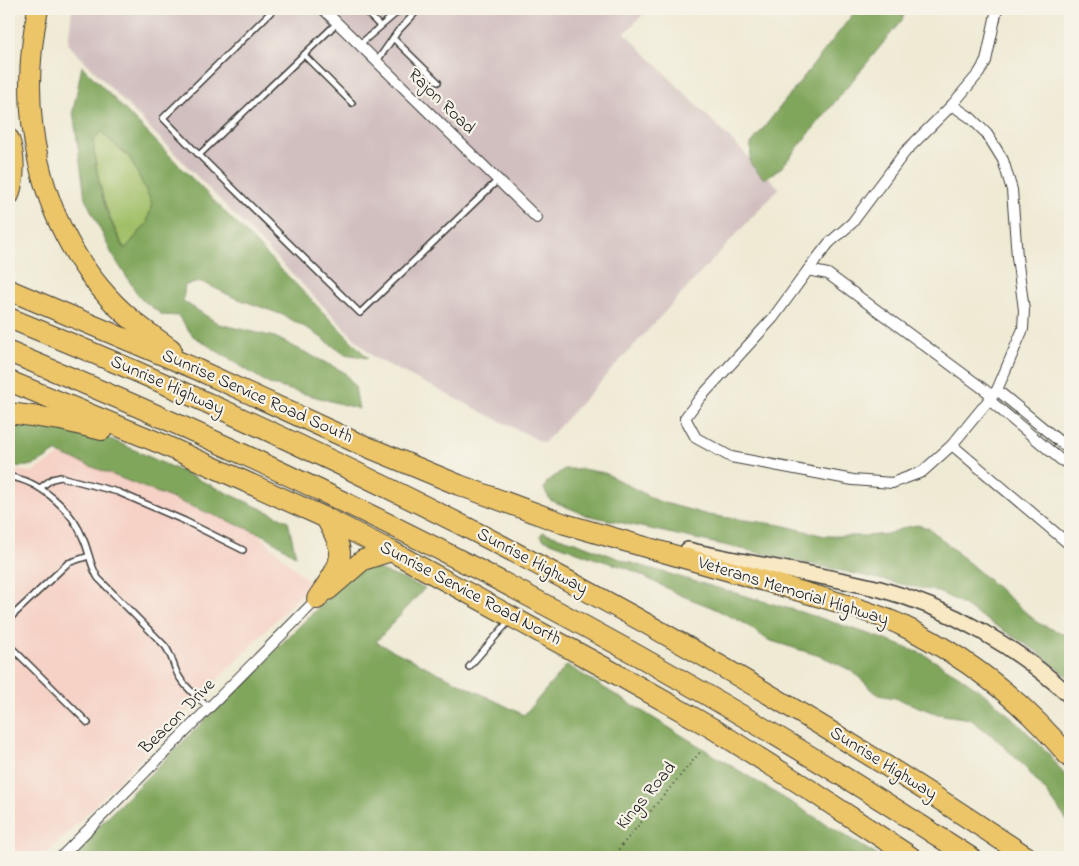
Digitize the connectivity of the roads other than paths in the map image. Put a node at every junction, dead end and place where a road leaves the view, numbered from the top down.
1 (38, 9) edge
2 (274, 9) edge
3 (323, 9) edge
4 (363, 9) edge
5 (401, 9) edge
6 (419, 9) edge
7 (997, 9) edge
8 (337, 23) junction
9 (380, 26) junction
10 (393, 38) junction
11 (359, 45) junction
12 (304, 55) junction
13 (377, 62) junction
14 (438, 82) dead end
15 (352, 103) dead end
16 (952, 105) junction
17 (9, 139) edge
18 (199, 155) junction
19 (498, 180) junction
20 (9, 195) edge
21 (537, 218) dead end
22 (808, 270) junction
23 (9, 290) edge
24 (9, 318) edge
25 (9, 352) edge
26 (196, 369) junction
27 (9, 381) edge
28 (993, 395) junction
29 (9, 413) edge
30 (952, 445) junction
31 (1070, 450) edge
32 (1070, 465) edge
33 (9, 477) edge
34 (40, 488) junction
35 (262, 489) junction
36 (507, 502) junction
37 (326, 518) junction
38 (1070, 545) edge
39 (243, 550) dead end
40 (391, 551) junction
41 (89, 556) junction
42 (317, 599) junction
43 (512, 617) junction
44 (9, 619) edge
45 (9, 645) edge
46 (469, 667) dead end
47 (1070, 696) edge
48 (209, 708) junction
49 (88, 723) dead end
50 (1070, 758) edge
51 (910, 856) edge
52 (61, 857) edge
53 (970, 857) edge
54 (1027, 857) edge

1 - 26 highway
2 - 18 lane
3 - 8 street, Rajon Road
4 - 9 lane
5 - 9 lane
6 - 10 lane
7 - 16 street
8 - 11 street, Rajon Road
8 - 12 lane
9 - 11 lane
10 - 13 lane
10 - 14 lane
11 - 13 street, Rajon Road
12 - 15 lane
12 - 18 lane
13 - 19 street, Rajon Road
16 - 22 street
16 - 28 street
17 - 20 highway
18 - 19 lane
19 - 21 street, Rajon Road
22 - 28 street
22 - 30 street
23 - 26 highway, Sunrise Service Road South
24 - 54 highway, Sunrise Highway
25 - 53 highway, Sunrise Highway
26 - 36 highway, Sunrise Service Road South
27 - 35 highway, Sunrise Service Road North
28 - 30 street
28 - 31 street
28 - 32 street
29 - 35 highway
30 - 38 street
33 - 34 lane
34 - 39 lane
34 - 41 lane
35 - 37 highway, Sunrise Service Road North
36 - 47 main road
36 - 50 highway, Veterans Memorial Highway
37 - 40 highway, Sunrise Service Road North
37 - 42 highway
40 - 42 highway
40 - 43 highway, Sunrise Service Road North
41 - 44 lane
41 - 48 lane
42 - 48 street, Beacon Drive
43 - 46 lane
43 - 51 highway, Sunrise Service Road North
45 - 49 lane
48 - 52 street, Beacon Drive

